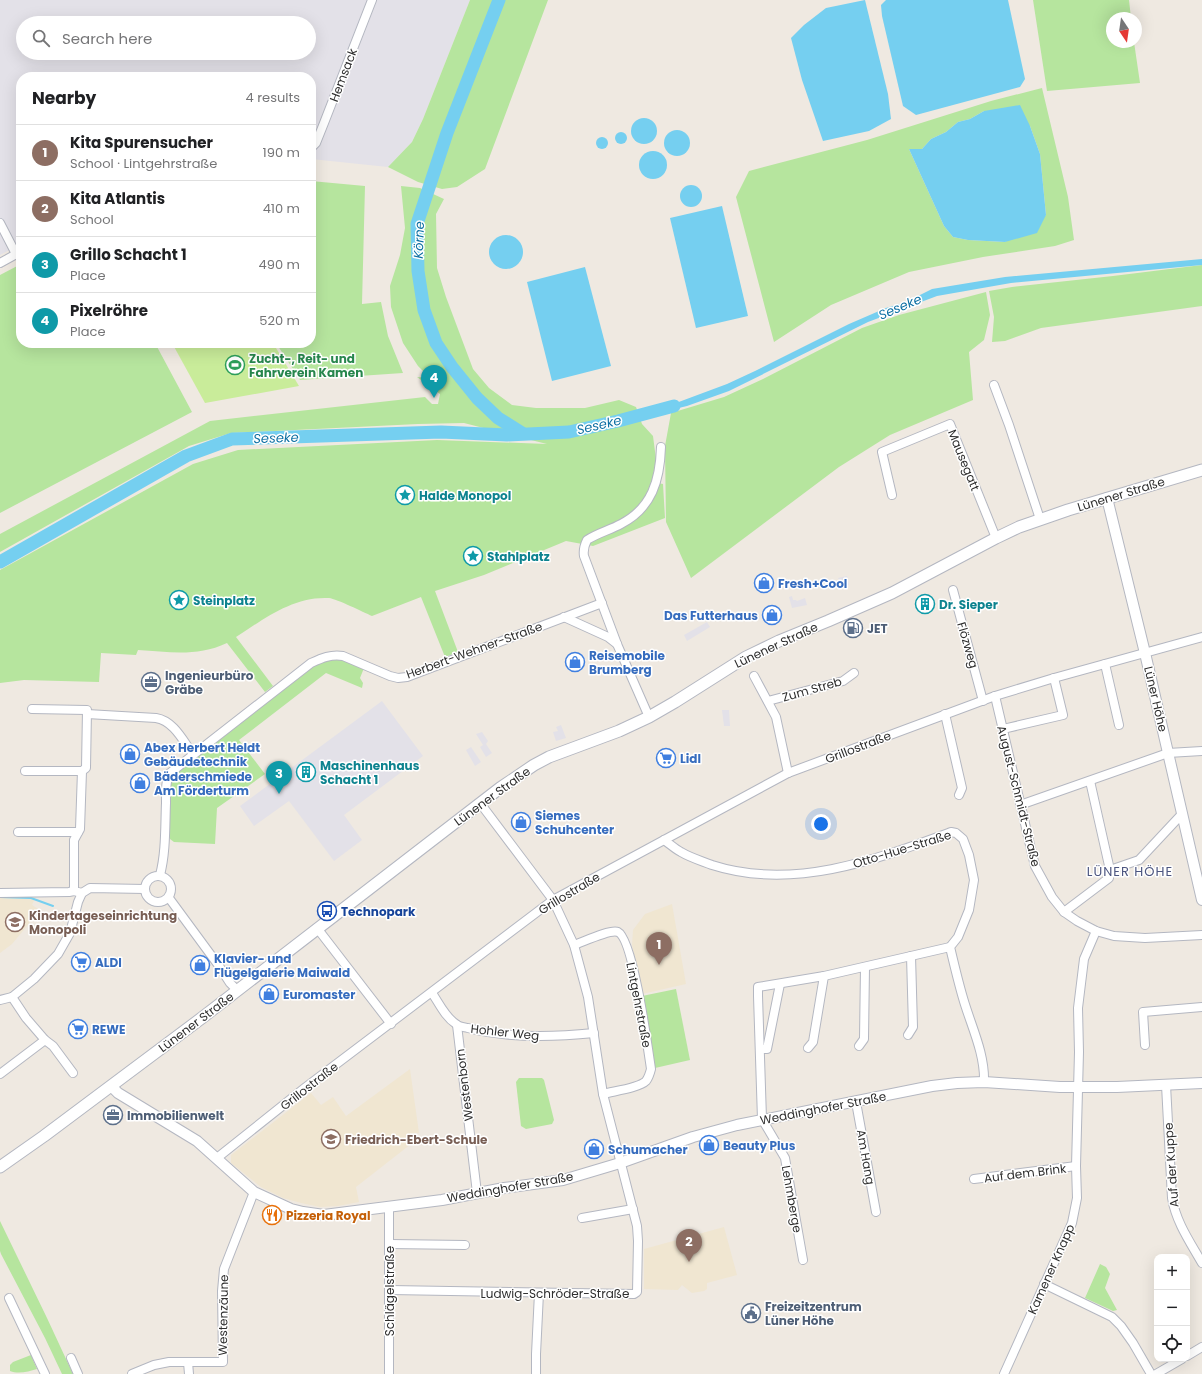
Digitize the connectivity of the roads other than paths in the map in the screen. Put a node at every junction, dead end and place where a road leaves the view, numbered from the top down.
1 (372, 0) edge
2 (316, 142) edge
3 (0, 223) edge
4 (16, 248) edge
5 (16, 255) edge
6 (0, 263) edge
7 (994, 386) dead end
8 (661, 447) dead end
9 (1202, 470) edge
10 (892, 495) dead end
11 (1107, 498) junction
12 (1040, 519) junction
13 (996, 538) junction
14 (953, 590) dead end
15 (602, 603) junction
16 (564, 617) junction
17 (1202, 637) edge
18 (617, 644) junction
19 (1145, 653) junction
20 (1105, 664) junction
21 (854, 673) dead end
22 (754, 676) dead end
23 (1054, 678) junction
24 (995, 696) junction
25 (768, 701) junction
26 (983, 701) junction
27 (32, 709) dead end
28 (87, 714) junction
29 (945, 714) junction
30 (649, 717) junction
31 (1119, 725) dead end
32 (1002, 729) junction
33 (1202, 751) edge
34 (1168, 753) junction
35 (193, 754) junction
36 (25, 770) dead end
37 (82, 771) junction
38 (788, 773) junction
39 (1090, 780) junction
40 (959, 795) dead end
41 (480, 803) junction
42 (1020, 805) junction
43 (1182, 814) junction
44 (18, 832) dead end
45 (78, 832) junction
46 (664, 840) junction
47 (1198, 862) edge
48 (1110, 870) junction
49 (160, 875) junction
50 (145, 889) junction
51 (74, 891) junction
52 (0, 893) edge
53 (82, 893) junction
54 (169, 898) junction
55 (553, 900) junction
56 (1202, 900) edge
57 (1064, 912) junction
58 (317, 928) junction
59 (1096, 931) junction
60 (1202, 935) edge
61 (574, 945) junction
62 (950, 947) junction
63 (911, 956) junction
64 (865, 967) junction
65 (824, 976) junction
66 (780, 984) junction
67 (238, 990) junction
68 (432, 993) junction
69 (12, 997) junction
70 (0, 1000) edge
71 (1202, 1007) edge
72 (391, 1024) junction
73 (457, 1025) junction
74 (594, 1033) junction
75 (908, 1035) dead end
76 (45, 1040) junction
77 (1145, 1045) dead end
78 (859, 1046) dead end
79 (808, 1048) dead end
80 (760, 1050) junction
81 (74, 1073) dead end
82 (0, 1074) edge
83 (984, 1082) junction
84 (1202, 1083) edge
85 (1166, 1084) junction
86 (111, 1086) junction
87 (1077, 1087) junction
88 (603, 1094) junction
89 (856, 1102) junction
90 (762, 1119) junction
91 (217, 1158) junction
92 (620, 1163) junction
93 (1076, 1166) junction
94 (0, 1167) edge
95 (974, 1179) dead end
96 (254, 1192) junction
97 (477, 1193) junction
98 (389, 1207) junction
99 (633, 1209) junction
100 (876, 1212) dead end
101 (582, 1218) dead end
102 (390, 1244) junction
103 (465, 1245) dead end
104 (803, 1260) dead end
105 (1202, 1263) edge
106 (1044, 1284) junction
107 (390, 1290) junction
108 (539, 1293) junction
109 (9, 1298) dead end
110 (1202, 1347) edge
111 (1190, 1354) edge
112 (71, 1358) dead end
113 (188, 1362) junction
114 (1177, 1362) edge
115 (45, 1374) edge
116 (78, 1374) edge
117 (132, 1374) edge
118 (189, 1374) edge
119 (389, 1374) edge
120 (536, 1374) edge
121 (1004, 1374) edge
122 (1151, 1374) edge
123 (1156, 1374) edge

1 - 2 street, Hemsack
3 - 4 street
5 - 6 street
7 - 12 street
8 - 15 street
9 - 11 main road, Lünener Straße
10 - 13 street, Mausegatt
11 - 12 main road, Lünener Straße
11 - 19 street, Lüner Höhe
12 - 13 main road, Lünener Straße
13 - 30 main road, Lünener Straße
14 - 26 street, Flözweg
15 - 16 street, Herbert-Wehner-Straße
15 - 18 street
16 - 18 street
16 - 35 street, Herbert-Wehner-Straße
17 - 19 street, Grillostraße
18 - 30 street
19 - 20 street, Grillostraße
19 - 34 street, Lüner Höhe
20 - 23 street, Grillostraße
20 - 31 street
21 - 25 street, Zum Streb
22 - 25 street, Zum Streb
23 - 24 street, Grillostraße
23 - 32 street
24 - 26 street, Grillostraße
24 - 32 street, August-Schmidt-Straße
25 - 38 street, Zum Streb
26 - 29 street, Grillostraße
27 - 28 street
28 - 35 street
28 - 37 street
29 - 38 street, Grillostraße
29 - 40 street
30 - 41 main road, Lünener Straße
32 - 42 street, August-Schmidt-Straße
33 - 34 street
34 - 39 street
34 - 43 street, Lüner Höhe
35 - 49 street, Herbert-Wehner-Straße
36 - 37 street
37 - 45 street
38 - 46 street, Grillostraße
39 - 42 street
39 - 48 street
41 - 55 street
41 - 58 main road, Lünener Straße
42 - 57 street, August-Schmidt-Straße
43 - 47 street, Lüner Höhe
43 - 48 street
44 - 45 street
45 - 51 street
46 - 55 street, Grillostraße
46 - 62 street, Otto-Hue-Straße
47 - 56 street, Lüner Höhe
48 - 57 street
49 - 50 street
49 - 54 street
50 - 53 street
50 - 54 street
51 - 52 street
51 - 53 street
53 - 69 street
54 - 67 street
55 - 61 street
55 - 68 street, Grillostraße
57 - 59 street, August-Schmidt-Straße
58 - 67 main road, Lünener Straße
58 - 72 street
59 - 60 street, August-Schmidt-Straße
59 - 87 street, Kamener Knapp
61 - 74 street
61 - 88 street, Lintgehrstraße
62 - 63 street
62 - 83 street
63 - 64 street
63 - 75 street
64 - 65 street
64 - 78 street
65 - 66 street
65 - 79 street
66 - 80 street
66 - 80 street
67 - 86 main road, Lünener Straße
68 - 72 street, Grillostraße
68 - 73 street, Hohler Weg
69 - 70 street
69 - 76 street
71 - 77 street
72 - 91 street, Grillostraße
73 - 74 street, Hohler Weg
73 - 97 street, Westenborn
74 - 88 street
76 - 81 street
76 - 82 street
80 - 90 street
83 - 87 street, Weddinghofer Straße
83 - 89 street, Weddinghofer Straße
84 - 85 street, Weddinghofer Straße
85 - 87 street, Weddinghofer Straße
85 - 105 street, Auf der Kuppe
86 - 91 street, Weddinghofer Straße
86 - 94 main road, Lünener Straße
87 - 93 street, Kamener Knapp
88 - 92 street
89 - 90 street, Weddinghofer Straße
89 - 100 street, Am Hang
90 - 92 street, Weddinghofer Straße
90 - 104 street, Lehmberge
91 - 96 street, Weddinghofer Straße
92 - 97 street, Weddinghofer Straße
92 - 99 street, Ludwig-Schröder-Straße
93 - 95 street, Auf dem Brink
93 - 106 street, Kamener Knapp
96 - 98 street, Weddinghofer Straße
96 - 113 street, Westenzäune
97 - 98 street, Weddinghofer Straße
98 - 102 street, Schlägelstraße
99 - 101 street
99 - 108 street, Ludwig-Schröder-Straße
102 - 103 street
102 - 107 street, Schlägelstraße
106 - 121 street, Kamener Knapp
106 - 122 street
107 - 108 street, Ludwig-Schröder-Straße
107 - 119 street, Schlägelstraße
108 - 120 street
109 - 115 street
110 - 111 street
112 - 116 street
113 - 117 street, Westenzäune
113 - 118 street
114 - 123 street

